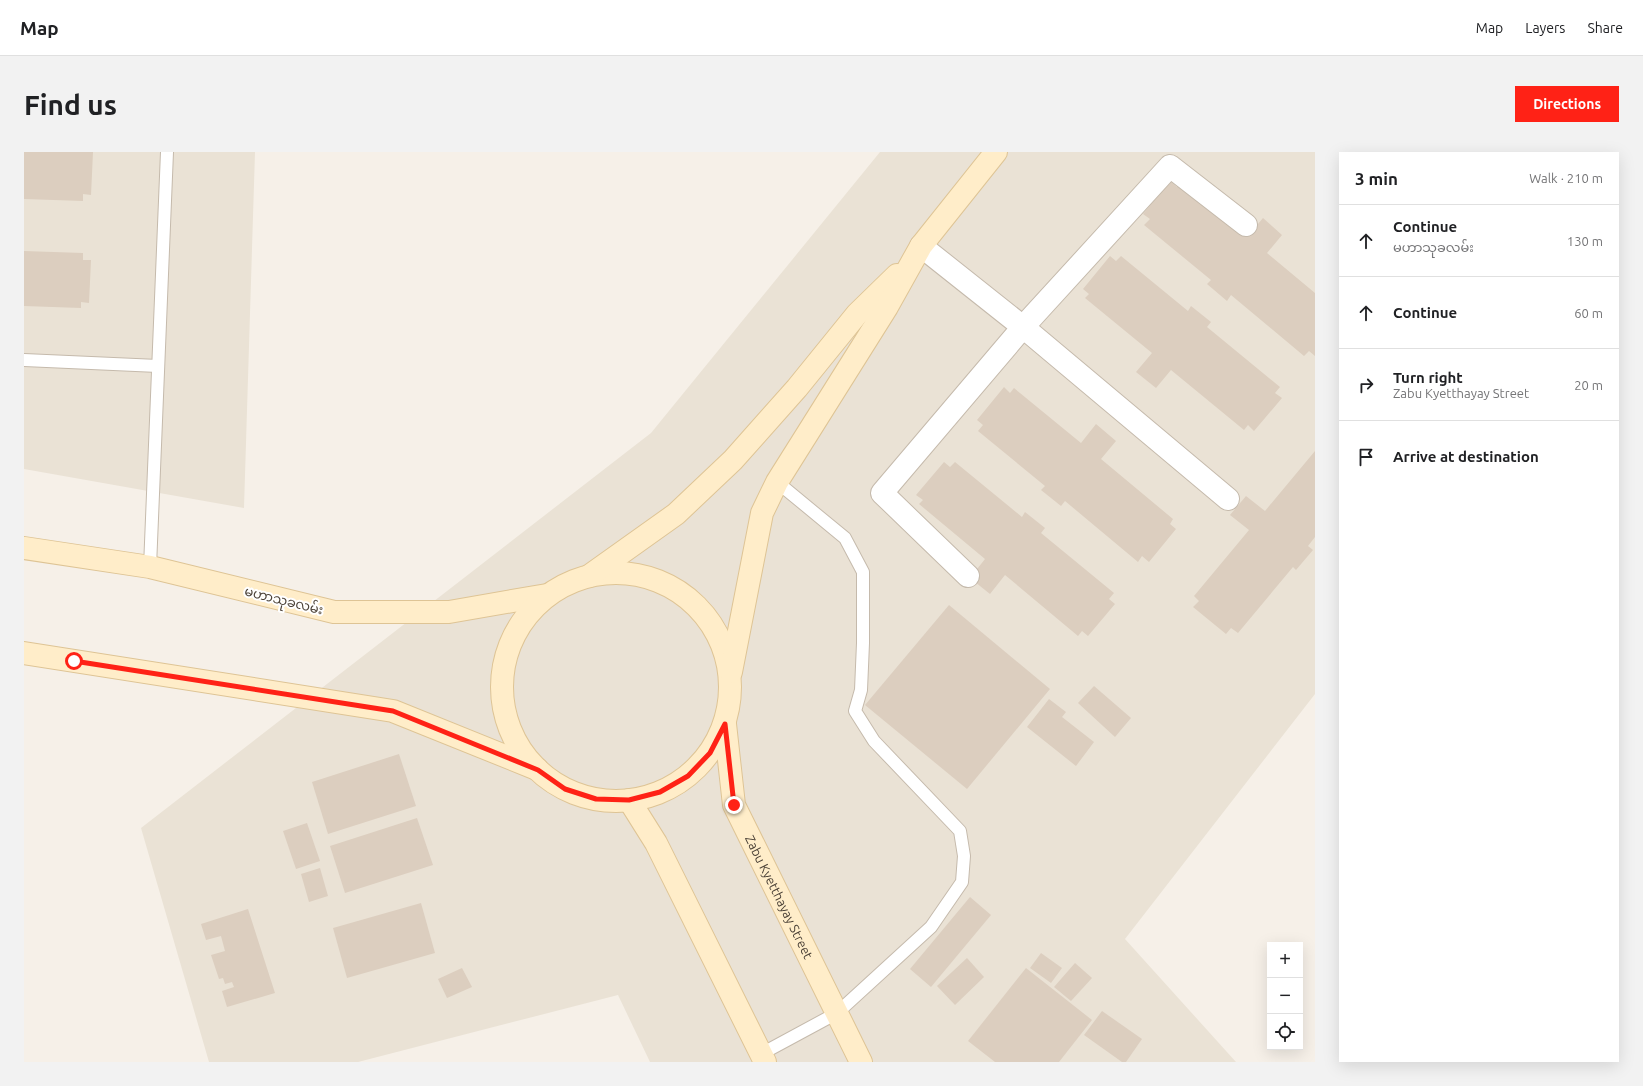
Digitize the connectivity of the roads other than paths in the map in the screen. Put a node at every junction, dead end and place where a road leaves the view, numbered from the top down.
1 (167, 152) edge
2 (996, 152) edge
3 (1246, 225) dead end
4 (917, 253) junction
5 (1023, 327) junction
6 (24, 360) edge
7 (158, 366) junction
8 (777, 482) junction
9 (1228, 499) dead end
10 (24, 548) edge
11 (150, 567) junction
12 (589, 576) junction
13 (968, 576) dead end
14 (548, 595) junction
15 (24, 652) edge
16 (731, 676) junction
17 (725, 724) junction
18 (538, 770) junction
19 (629, 800) junction
20 (837, 1013) junction
21 (763, 1058) edge
22 (861, 1062) edge

1 - 7 lane
2 - 4 main road
3 - 5 street
4 - 5 street
4 - 8 main road
4 - 12 main road
5 - 9 street
5 - 13 street
6 - 7 lane
7 - 11 lane
8 - 16 main road
8 - 20 lane
10 - 11 main road, မဟာသုခလမ်း
11 - 14 main road, မဟာသုခလမ်း
12 - 14 main road
12 - 16 main road
14 - 18 main road
15 - 18 main road
16 - 17 main road
17 - 19 main road
17 - 20 main road, Zabu Kyetthayay Street
18 - 19 main road
19 - 21 main road
20 - 21 lane
20 - 22 main road, Zabu Kyetthayay Street

